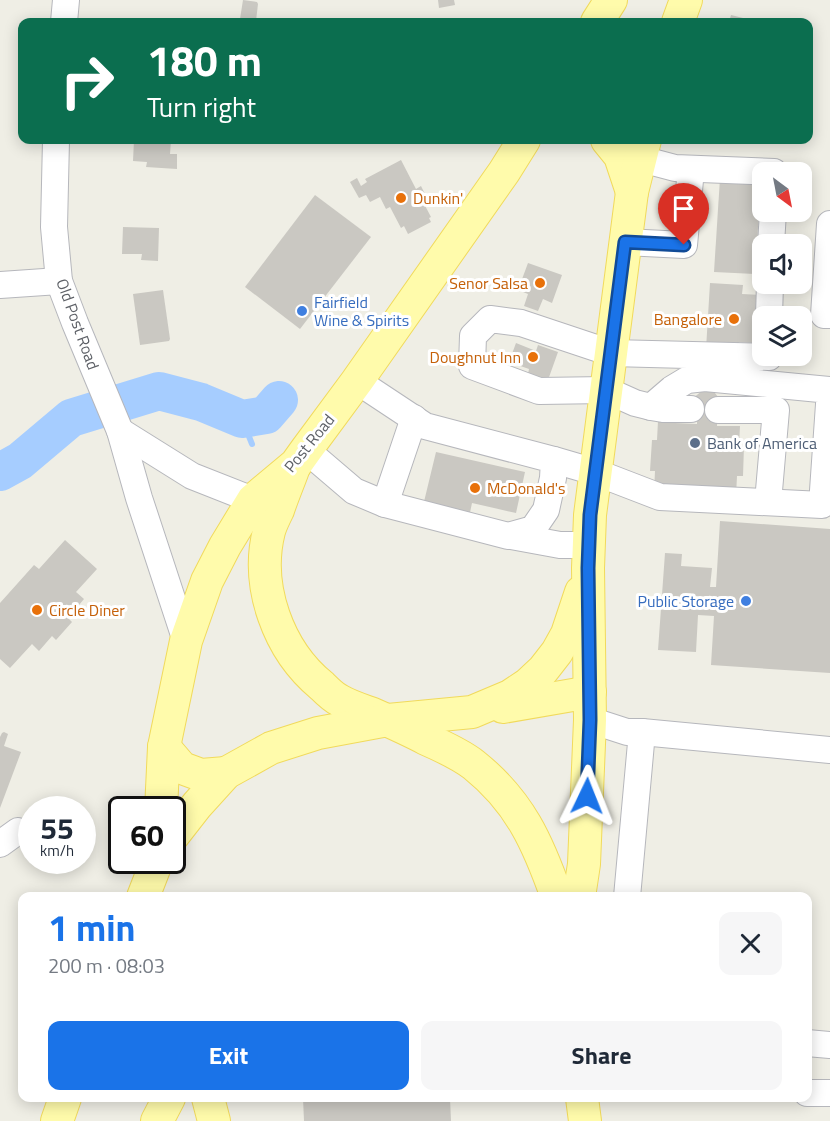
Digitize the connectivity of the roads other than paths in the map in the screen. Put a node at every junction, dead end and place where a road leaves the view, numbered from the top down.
1 (66, 0) edge
2 (611, 0) edge
3 (686, 0) edge
4 (64, 18) edge
5 (600, 18) edge
6 (679, 18) edge
7 (56, 144) edge
8 (527, 144) edge
9 (610, 144) edge
10 (643, 149) edge
11 (691, 169) junction
12 (752, 171) edge
13 (632, 192) junction
14 (830, 224) edge
15 (625, 242) junction
16 (59, 281) junction
17 (0, 285) edge
18 (830, 315) edge
19 (611, 354) junction
20 (752, 357) edge
21 (357, 381) junction
22 (606, 390) junction
23 (830, 390) edge
24 (651, 407) junction
25 (691, 409) dead end
26 (718, 410) dead end
27 (414, 418) junction
28 (120, 431) junction
29 (301, 457) junction
30 (554, 460) junction
31 (596, 472) junction
32 (253, 500) junction
33 (768, 502) junction
34 (385, 504) junction
35 (508, 536) junction
36 (589, 556) junction
37 (186, 641) junction
38 (590, 706) junction
39 (472, 712) junction
40 (388, 720) junction
41 (642, 732) junction
42 (164, 747) junction
43 (830, 750) edge
44 (226, 773) junction
45 (162, 796) edge
46 (186, 819) edge
47 (152, 874) edge
48 (162, 874) edge
49 (144, 892) edge
50 (167, 892) edge
51 (555, 892) edge
52 (580, 892) edge
53 (627, 892) edge
54 (812, 1043) edge
55 (830, 1045) edge
56 (812, 1093) edge
57 (830, 1093) edge
58 (64, 1102) edge
59 (168, 1102) edge
60 (209, 1102) edge
61 (583, 1102) edge
62 (57, 1121) edge
63 (157, 1121) edge
64 (214, 1121) edge
65 (585, 1121) edge

1 - 4 street
2 - 5 main road
3 - 6 main road
7 - 16 street, Old Post Road
8 - 21 main road, Post Road
9 - 13 main road
10 - 11 street
10 - 13 main road
11 - 12 street
11 - 15 street
13 - 15 main road
14 - 18 street
15 - 19 main road
16 - 17 street
16 - 28 street, Old Post Road
19 - 20 street
19 - 22 main road
19 - 22 street
21 - 27 street
21 - 29 main road, Post Road
22 - 24 street
22 - 31 main road
23 - 24 street
23 - 33 street
24 - 25 street
26 - 33 street
27 - 30 street
27 - 34 street
28 - 32 street
28 - 37 street, Old Post Road
29 - 32 main road, Post Road
29 - 34 street
29 - 40 main road
30 - 31 street
30 - 35 street
31 - 33 street
31 - 36 main road
32 - 37 main road, Post Road
34 - 35 street
35 - 36 street
36 - 38 main road
36 - 39 main road
37 - 42 main road, Post Road
38 - 39 main road
38 - 41 street
38 - 52 main road
39 - 40 main road
40 - 44 main road
40 - 51 main road
41 - 43 street
41 - 53 street
42 - 44 main road
42 - 45 main road, Post Road
44 - 46 main road
47 - 49 main road
48 - 50 main road
54 - 55 street
56 - 57 street
58 - 62 main road
59 - 63 main road
60 - 64 main road
61 - 65 main road

